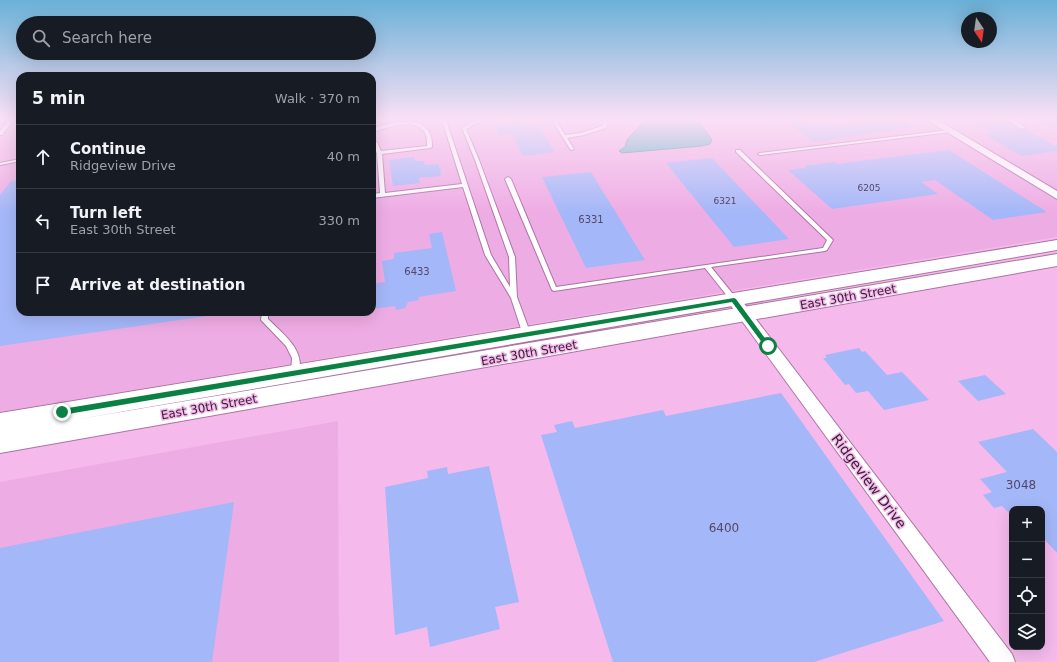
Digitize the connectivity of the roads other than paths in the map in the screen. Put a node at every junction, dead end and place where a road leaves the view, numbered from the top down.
1 (397, 151) edge
2 (454, 151) edge
3 (473, 151) edge
4 (739, 151) edge
5 (786, 151) edge
6 (982, 151) edge
7 (379, 153) joint
8 (760, 154) dead end
9 (16, 161) edge
10 (0, 164) edge
11 (508, 179) dead end
12 (465, 185) junction
13 (383, 195) junction
14 (376, 196) edge
15 (1057, 196) edge
16 (1057, 245) edge
17 (1057, 260) edge
18 (708, 266) junction
19 (514, 298) junction
20 (739, 307) junction
21 (264, 316) edge
22 (527, 335) junction
23 (294, 384) junction
24 (0, 423) edge
25 (0, 443) edge
26 (1004, 662) edge

1 - 7 lane
2 - 12 lane
3 - 19 lane
4 - 18 lane
5 - 8 lane
6 - 15 street
7 - 13 lane
9 - 10 lane
11 - 18 lane
12 - 13 lane
12 - 19 lane
13 - 14 lane
16 - 20 main road, East 30th Street
17 - 20 main road, East 30th Street
18 - 20 lane
19 - 22 lane
20 - 22 main road, East 30th Street
20 - 23 main road, East 30th Street
20 - 26 street, Ridgeview Drive
21 - 23 lane
22 - 23 main road, East 30th Street
23 - 24 main road, East 30th Street
23 - 25 main road, East 30th Street

